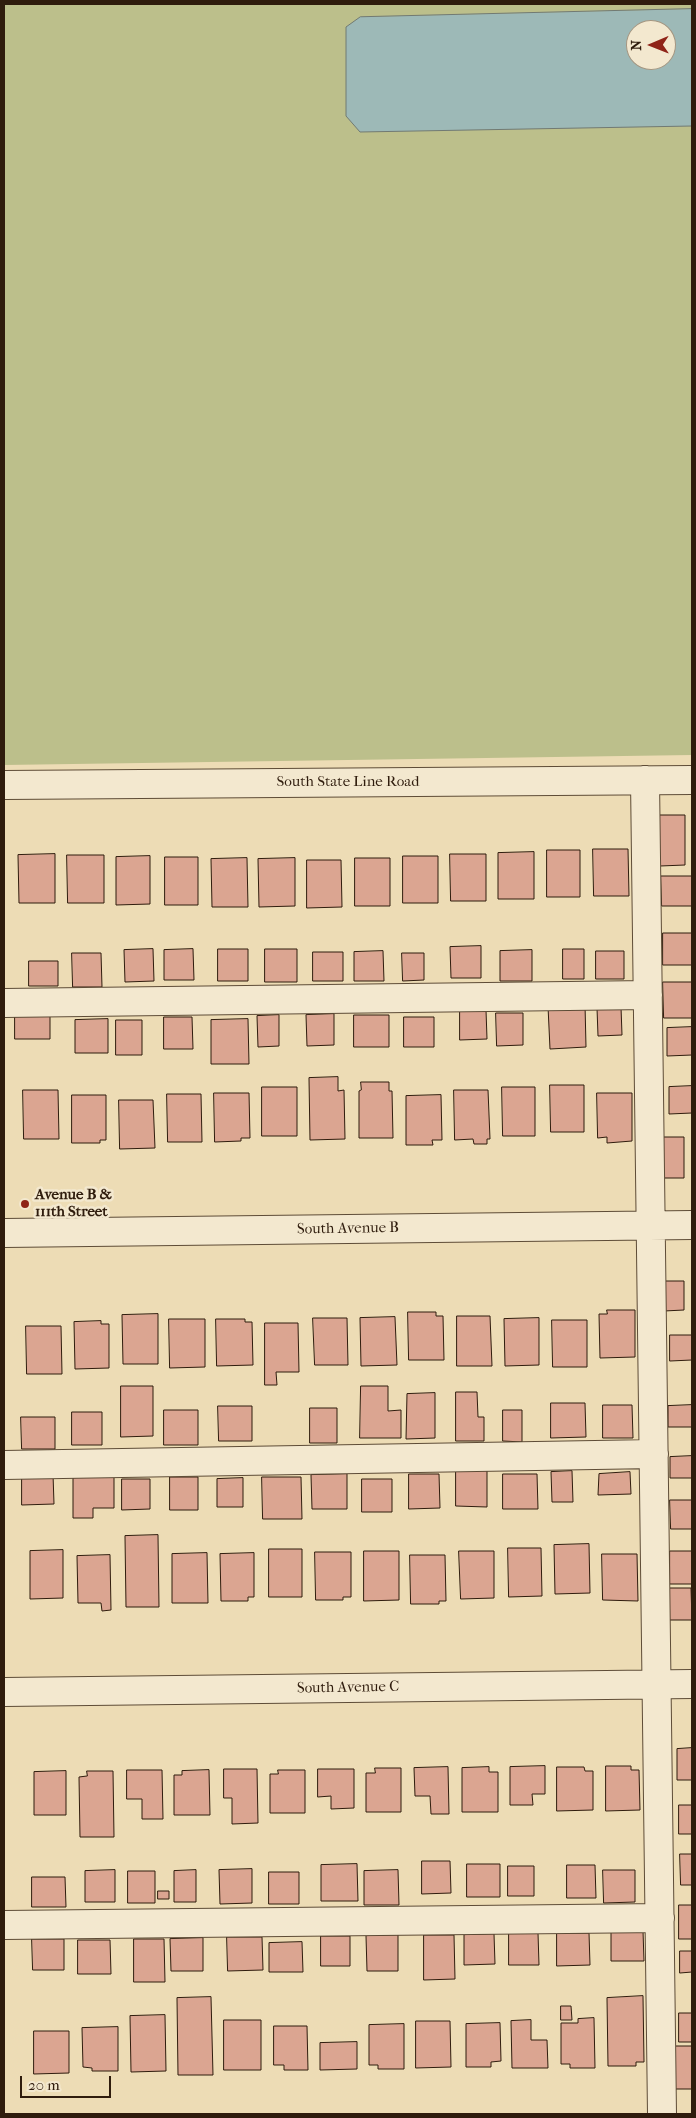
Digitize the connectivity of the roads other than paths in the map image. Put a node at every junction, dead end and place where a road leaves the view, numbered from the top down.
1 (645, 780) junction
2 (692, 780) edge
3 (4, 785) edge
4 (648, 995) junction
5 (4, 1003) edge
6 (692, 1225) edge
7 (651, 1226) junction
8 (4, 1233) edge
9 (654, 1454) junction
10 (4, 1465) edge
11 (657, 1684) junction
12 (692, 1684) edge
13 (4, 1692) edge
14 (660, 1918) junction
15 (4, 1925) edge
16 (662, 2114) edge

1 - 2 street, South State Line Road
1 - 3 street, South State Line Road
1 - 4 street
4 - 5 street
4 - 7 street
6 - 7 street, South Avenue B
7 - 8 street, South Avenue B
7 - 9 street
9 - 10 street
9 - 11 street
11 - 12 street, South Avenue C
11 - 13 street, South Avenue C
11 - 14 street
14 - 15 street
14 - 16 street

